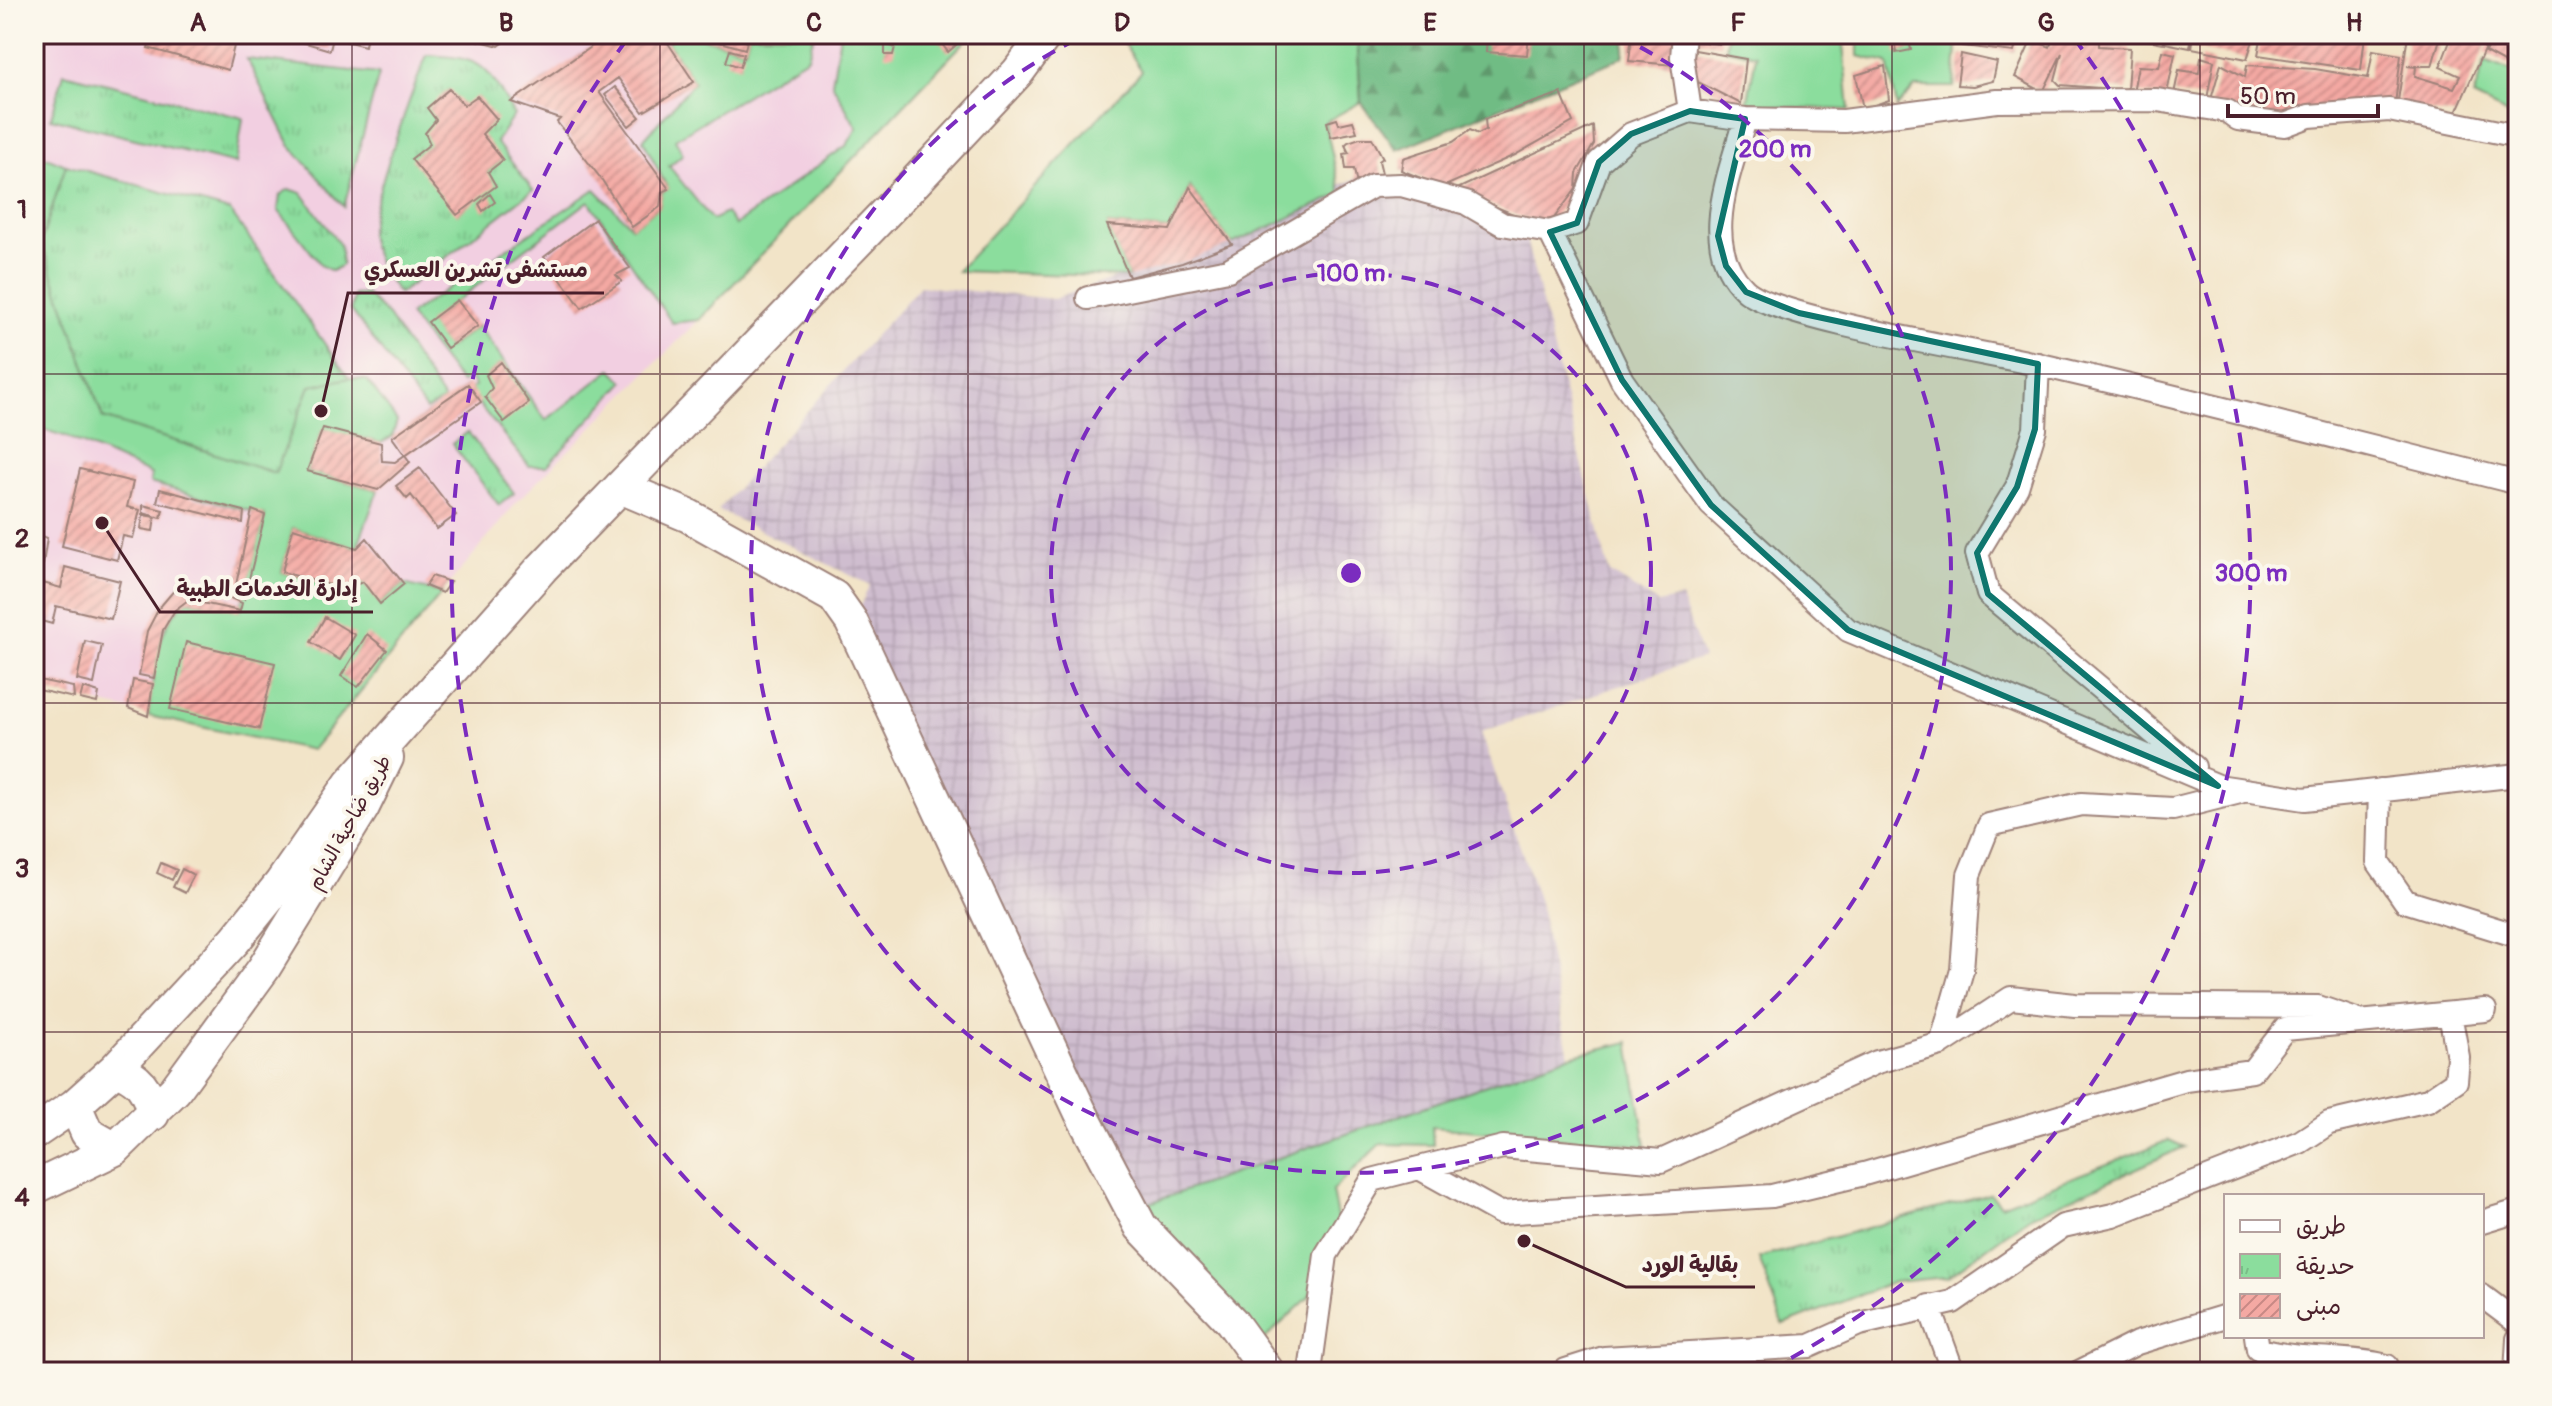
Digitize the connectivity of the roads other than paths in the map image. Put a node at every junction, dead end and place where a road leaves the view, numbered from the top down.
1 (1046, 34) edge
2 (1684, 34) edge
3 (1690, 111) junction
4 (1745, 119) junction
5 (2518, 136) edge
6 (1550, 232) junction
7 (1088, 298) dead end
8 (2038, 364) junction
9 (2518, 483) edge
10 (620, 487) junction
11 (396, 736) junction
12 (2518, 775) edge
13 (2218, 786) junction
14 (2380, 790) junction
15 (2246, 791) junction
16 (2518, 936) edge
17 (2485, 1010) dead end
18 (2450, 1014) junction
19 (2365, 1023) junction
20 (1941, 1044) junction
21 (115, 1069) junction
22 (75, 1105) junction
23 (153, 1114) junction
24 (34, 1133) edge
25 (115, 1149) junction
26 (1419, 1168) junction
27 (34, 1188) edge
28 (2518, 1211) edge
29 (2484, 1221) edge
30 (2484, 1298) edge
31 (1929, 1306) junction
32 (2224, 1317) edge
33 (2518, 1323) edge
34 (2256, 1338) edge
35 (2518, 1339) edge
36 (1566, 1370) dead end
37 (1268, 1372) edge
38 (1310, 1372) edge
39 (1953, 1372) edge
40 (2079, 1372) edge
41 (2385, 1372) edge
42 (2516, 1372) edge

1 - 10 main road
2 - 3 street
3 - 4 street
3 - 6 street
4 - 5 street
4 - 8 street
6 - 7 street
6 - 13 street
8 - 9 street
8 - 13 street
10 - 11 main road
10 - 37 main road
11 - 21 main road, طريق ضاحية الشام
11 - 23 main road, طريق ضاحية الشام
12 - 14 street
13 - 15 street
14 - 15 street
14 - 16 street
15 - 20 street
17 - 18 street
18 - 19 street
18 - 31 street
19 - 20 street
19 - 26 street
20 - 26 street
21 - 22 main road, طريق ضاحية الشام
21 - 23 main road
22 - 24 main road, طريق ضاحية الشام
22 - 25 main road
23 - 25 main road, طريق ضاحية الشام
25 - 27 main road, طريق ضاحية الشام
26 - 38 street
28 - 29 street
30 - 33 street
31 - 36 street
31 - 39 street
32 - 40 street
34 - 41 street
35 - 42 street

